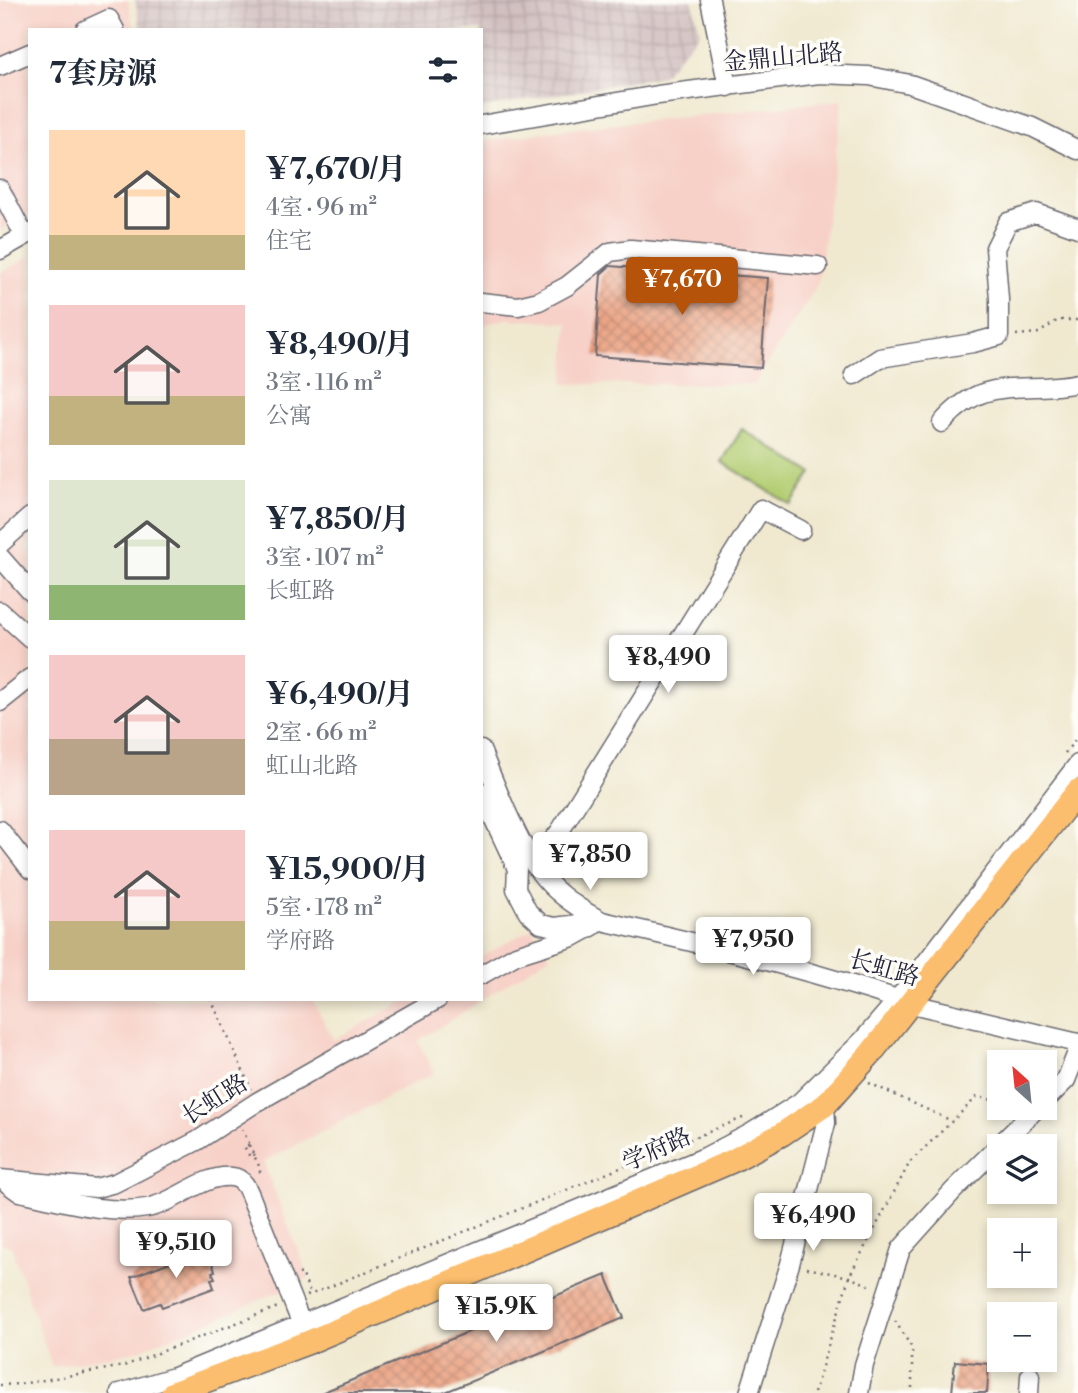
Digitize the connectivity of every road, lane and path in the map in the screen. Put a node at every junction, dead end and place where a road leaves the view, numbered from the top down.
1 (710, 0) edge
2 (89, 28) edge
3 (114, 28) edge
4 (28, 54) edge
5 (0, 66) edge
6 (728, 87) junction
7 (483, 125) edge
8 (1078, 150) edge
9 (1, 192) edge
10 (1078, 228) edge
11 (27, 234) edge
12 (0, 250) edge
13 (818, 266) dead end
14 (483, 302) edge
15 (1078, 320) edge
16 (999, 336) junction
17 (854, 375) dead end
18 (1078, 383) edge
19 (942, 423) dead end
20 (28, 519) edge
21 (801, 530) dead end
22 (0, 544) edge
23 (0, 556) edge
24 (28, 590) edge
25 (0, 611) edge
26 (28, 636) edge
27 (28, 680) edge
28 (0, 702) edge
29 (1078, 736) edge
30 (483, 754) edge
31 (1070, 761) edge
32 (1078, 791) edge
33 (483, 796) edge
34 (0, 830) edge
35 (534, 864) junction
36 (28, 866) edge
37 (602, 921) junction
38 (483, 974) edge
39 (212, 1001) edge
40 (434, 1001) edge
41 (905, 1001) junction
42 (1078, 1043) edge
43 (1078, 1050) edge
44 (870, 1083) dead end
45 (1057, 1089) edge
46 (987, 1099) edge
47 (257, 1102) junction
48 (825, 1105) junction
49 (234, 1117) junction
50 (744, 1117) dead end
51 (1025, 1120) edge
52 (953, 1121) junction
53 (0, 1179) edge
54 (261, 1184) dead end
55 (790, 1265) junction
56 (849, 1277) junction
57 (886, 1298) junction
58 (293, 1301) junction
59 (305, 1334) junction
60 (0, 1385) edge
61 (120, 1393) edge
62 (173, 1393) edge
63 (749, 1393) edge
64 (814, 1393) edge
65 (859, 1393) edge
66 (912, 1393) edge

1 - 6 street
2 - 3 street
4 - 5 street
6 - 7 street, 金鼎山北路
6 - 8 street, 金鼎山北路
9 - 11 street
10 - 16 street
11 - 12 street
13 - 14 street
15 - 16 path
16 - 17 street
18 - 19 street
20 - 22 street
21 - 35 street
23 - 24 street
25 - 26 street
27 - 28 street
29 - 31 path
30 - 35 street
31 - 41 street, 学府路
32 - 41 main road, 学府路
33 - 37 street
34 - 36 street
35 - 37 street
37 - 38 street
37 - 41 street, 长虹路
39 - 47 path
40 - 47 street, 长虹路
41 - 42 street, 长虹路
41 - 48 main road, 学府路
41 - 59 street, 学府路
43 - 45 street
44 - 52 path
46 - 52 path
47 - 49 street, 长虹路
48 - 55 street
48 - 59 main road, 学府路
49 - 53 street, 长虹路
49 - 54 path, bridge
50 - 58 path
51 - 57 street
52 - 56 path
53 - 58 street
55 - 56 path
55 - 63 street
56 - 57 path
56 - 64 path
57 - 65 street
57 - 66 path
58 - 59 street
58 - 60 path
59 - 61 street, 学府路
59 - 62 main road, 学府路

